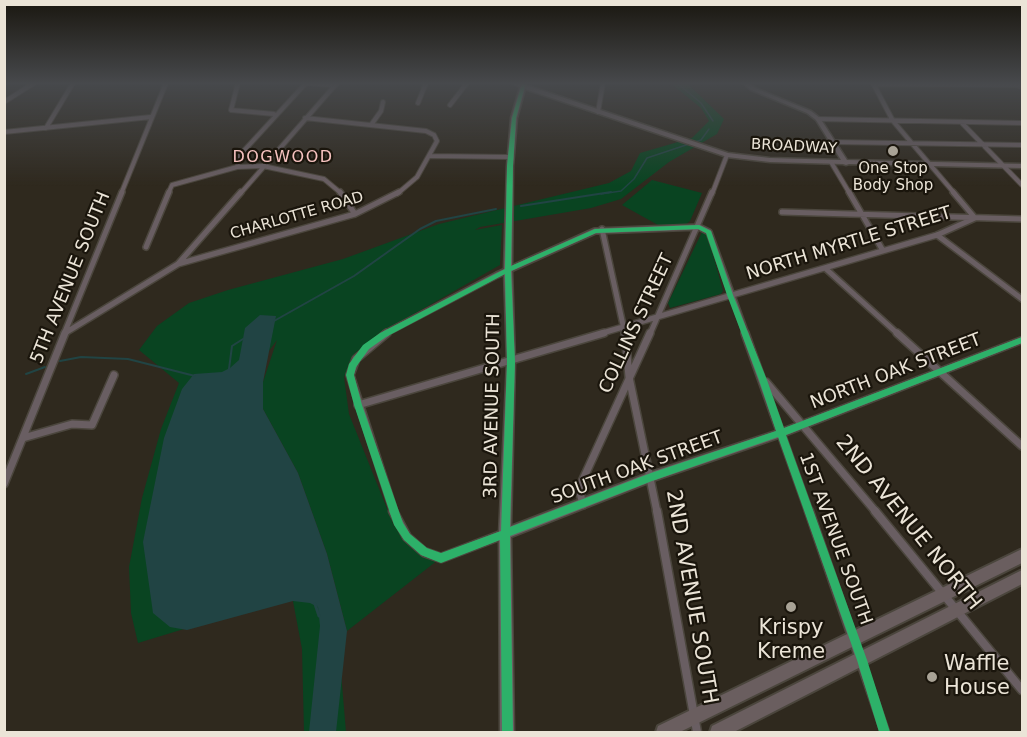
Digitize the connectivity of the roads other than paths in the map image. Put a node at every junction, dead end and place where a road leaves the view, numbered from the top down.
1 (52, 117) edge
2 (147, 117) edge
3 (151, 117) edge
4 (271, 117) edge
5 (376, 117) edge
6 (514, 117) edge
7 (613, 117) edge
8 (305, 118) joint
9 (818, 119) joint
10 (893, 120) junction
11 (961, 122) junction
12 (1023, 123) edge
13 (371, 125) junction
14 (46, 128) junction
15 (4, 132) edge
16 (832, 142) junction
17 (911, 143) junction
18 (983, 144) junction
19 (1023, 145) edge
20 (727, 155) junction
21 (430, 156) junction
22 (511, 157) junction
23 (831, 162) junction
24 (846, 163) junction
25 (927, 163) junction
26 (1003, 165) junction
27 (1023, 165) edge
28 (263, 166) junction
29 (237, 167) junction
30 (1023, 185) edge
31 (782, 212) dead end
32 (355, 214) junction
33 (860, 215) junction
34 (975, 218) junction
35 (1023, 219) edge
36 (699, 227) junction
37 (602, 229) junction
38 (937, 235) junction
39 (146, 247) dead end
40 (882, 249) junction
41 (178, 264) junction
42 (825, 268) junction
43 (508, 270) junction
44 (730, 295) junction
45 (1023, 299) edge
46 (657, 315) junction
47 (624, 327) junction
48 (65, 333) junction
49 (1023, 340) edge
50 (511, 362) junction
51 (941, 370) junction
52 (114, 375) dead end
53 (629, 377) junction
54 (763, 380) junction
55 (358, 405) junction
56 (804, 424) junction
57 (781, 433) junction
58 (23, 438) junction
59 (1023, 446) edge
60 (651, 477) junction
61 (4, 484) edge
62 (583, 505) junction
63 (505, 534) junction
64 (1023, 556) edge
65 (1023, 577) edge
66 (943, 596) junction
67 (956, 612) junction
68 (855, 640) junction
69 (862, 660) junction
70 (1023, 690) edge
71 (696, 725) edge
72 (507, 732) edge
73 (664, 732) edge
74 (718, 732) edge
75 (885, 732) edge

1 - 14 street
2 - 14 street
3 - 48 street, 5TH AVENUE SOUTH
4 - 29 street
5 - 13 street
6 - 22 main road, 3RD AVENUE SOUTH
7 - 20 main road, BROADWAY
8 - 13 street
8 - 28 street
9 - 10 street
9 - 16 main road
10 - 11 street
10 - 17 street
11 - 12 street
11 - 18 street
13 - 21 street
14 - 15 street
16 - 17 street
16 - 24 main road
17 - 18 street
17 - 25 street
18 - 19 street
18 - 26 street
20 - 23 main road, BROADWAY
20 - 36 street, COLLINS STREET
21 - 22 street
21 - 32 street, CHARLOTTE ROAD
22 - 43 main road, 3RD AVENUE SOUTH
23 - 24 main road, BROADWAY
23 - 33 street
24 - 25 main road, BROADWAY
25 - 26 main road, BROADWAY
25 - 34 street
26 - 27 main road, BROADWAY
26 - 30 street
28 - 29 street
28 - 32 street
28 - 41 street
29 - 39 street
31 - 33 street
32 - 41 street, CHARLOTTE ROAD
33 - 34 street
33 - 40 street
34 - 35 street
34 - 38 street, NORTH MYRTLE STREET
36 - 37 street
36 - 44 street, 1ST AVENUE SOUTH
36 - 46 street, COLLINS STREET
37 - 43 street
37 - 47 street, 2ND AVENUE SOUTH
38 - 40 street, NORTH MYRTLE STREET
38 - 45 street
40 - 42 street, NORTH MYRTLE STREET
41 - 48 street
42 - 44 street, NORTH MYRTLE STREET
42 - 51 street
43 - 50 main road, 3RD AVENUE SOUTH
43 - 55 street
44 - 46 street, NORTH MYRTLE STREET
44 - 54 street, 1ST AVENUE SOUTH
46 - 47 street, NORTH MYRTLE STREET
46 - 53 street, COLLINS STREET
47 - 50 street, NORTH MYRTLE STREET
47 - 53 street, 2ND AVENUE SOUTH
48 - 58 street, 5TH AVENUE SOUTH
49 - 51 main road, NORTH OAK STREET
50 - 55 street, NORTH MYRTLE STREET
50 - 63 main road, 3RD AVENUE SOUTH
51 - 56 main road, NORTH OAK STREET
51 - 59 street
52 - 58 street
53 - 60 street, 2ND AVENUE SOUTH
53 - 62 street, COLLINS STREET
54 - 56 street, 2ND AVENUE NORTH
54 - 57 street, 1ST AVENUE SOUTH
55 - 63 street
56 - 57 main road, NORTH OAK STREET
56 - 66 street, 2ND AVENUE NORTH
57 - 60 main road, SOUTH OAK STREET
57 - 68 street, 1ST AVENUE SOUTH
58 - 61 street, 5TH AVENUE SOUTH
60 - 62 main road, SOUTH OAK STREET
60 - 71 street, 2ND AVENUE SOUTH
62 - 63 main road, SOUTH OAK STREET
63 - 72 main road, 3RD AVENUE SOUTH
64 - 66 main road
65 - 67 main road
66 - 67 street, 2ND AVENUE NORTH
66 - 68 main road
67 - 69 main road
67 - 70 street, 2ND AVENUE NORTH
68 - 69 street, 1ST AVENUE SOUTH
68 - 71 main road
69 - 74 main road
69 - 75 street, 1ST AVENUE SOUTH
71 - 73 main road

